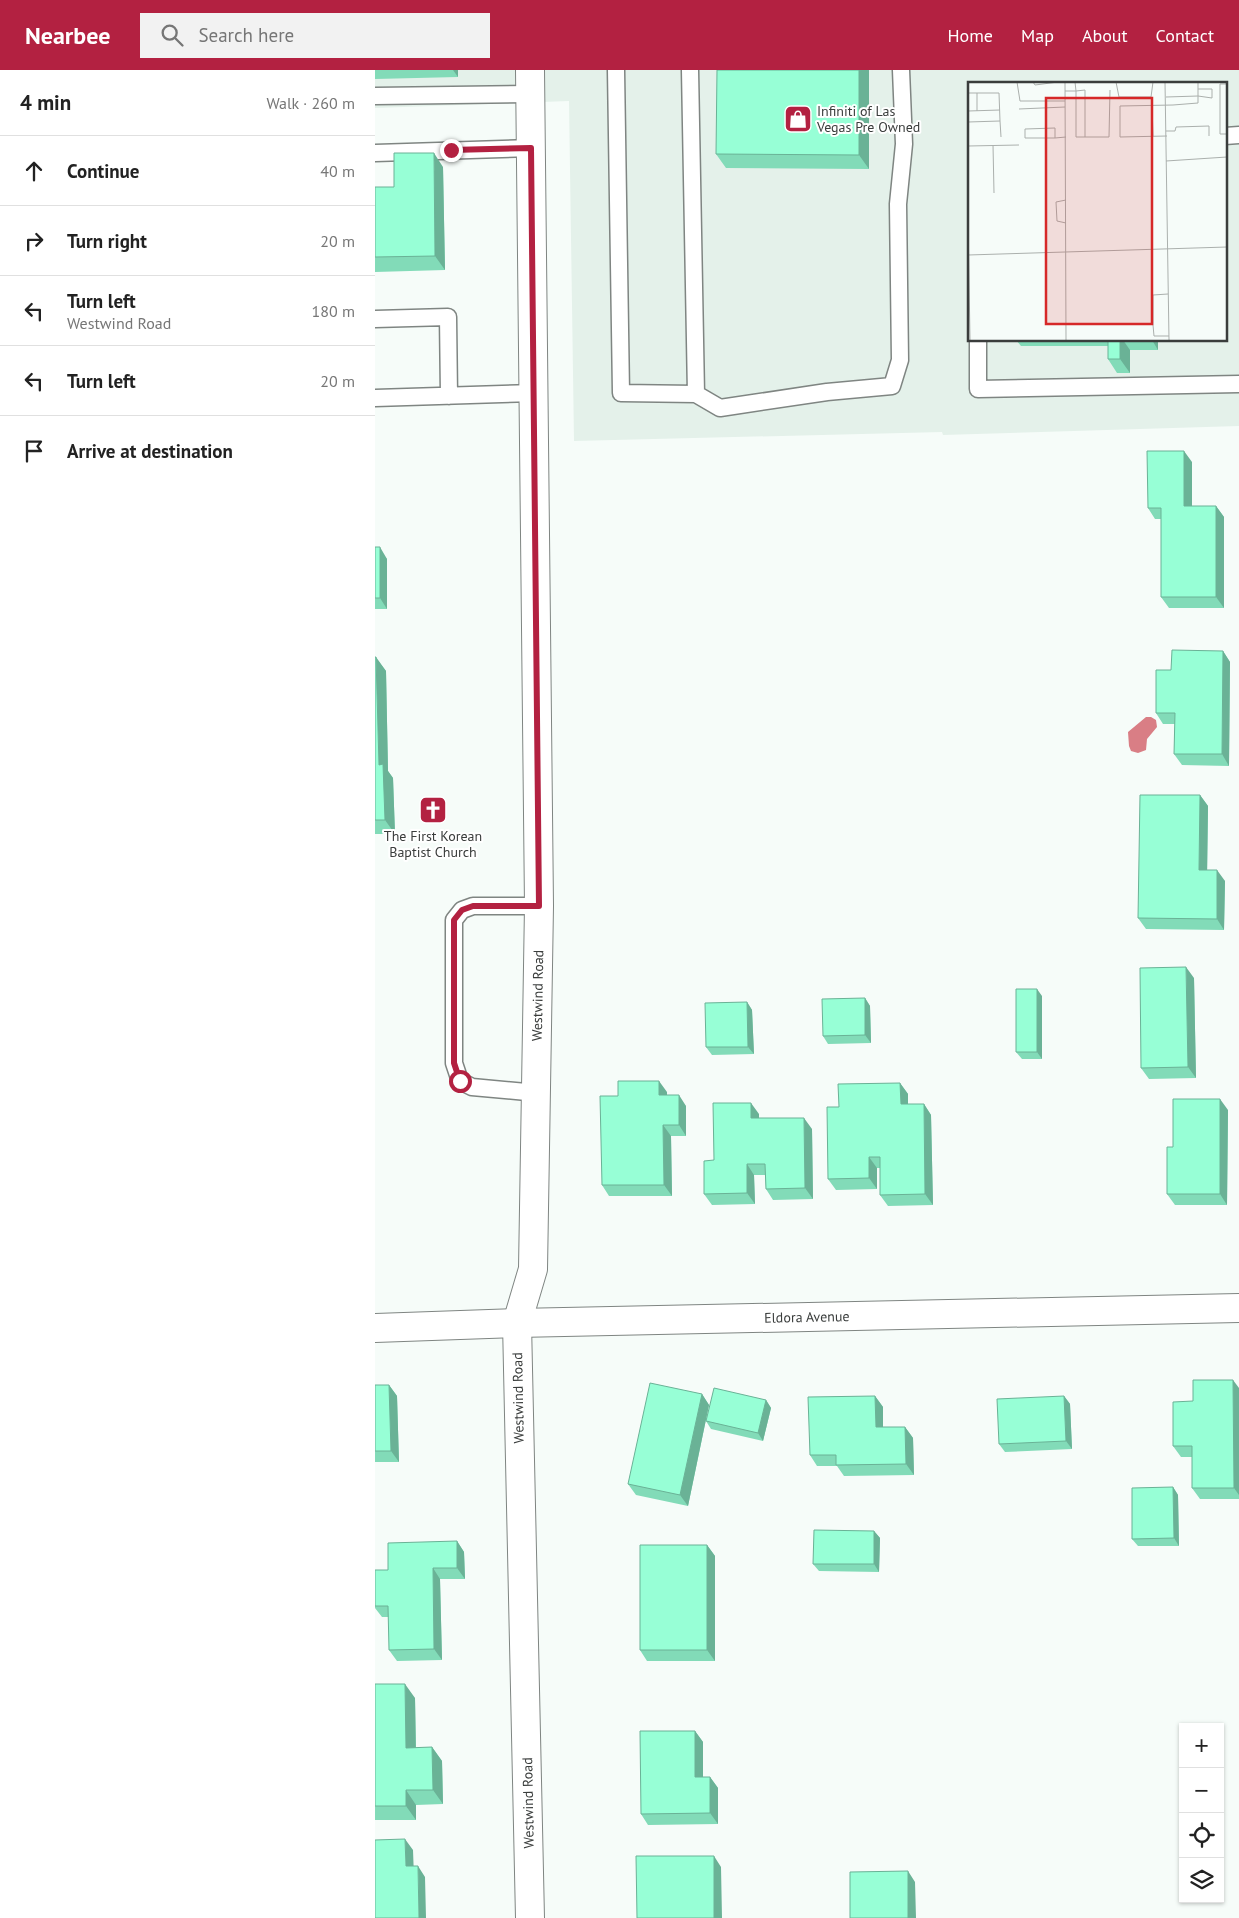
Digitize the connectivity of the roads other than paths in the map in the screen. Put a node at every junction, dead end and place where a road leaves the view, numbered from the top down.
1 (616, 70) edge
2 (689, 70) edge
3 (901, 70) edge
4 (531, 82) edge
5 (375, 96) edge
6 (531, 148) junction
7 (375, 153) edge
8 (375, 319) edge
9 (978, 341) edge
10 (1239, 384) edge
11 (535, 392) junction
12 (696, 394) junction
13 (449, 396) junction
14 (375, 398) edge
15 (539, 906) junction
16 (537, 1093) junction
17 (1239, 1308) edge
18 (517, 1323) junction
19 (375, 1328) edge
20 (530, 1918) edge

1 - 12 lane
2 - 12 lane
3 - 12 lane
4 - 5 lane
4 - 6 street, Westwind Road
6 - 7 lane
6 - 11 street, Westwind Road
8 - 13 lane
9 - 10 lane
11 - 13 lane
11 - 15 street, Westwind Road
13 - 14 lane
15 - 16 street, Westwind Road
15 - 16 lane
16 - 18 street, Westwind Road
17 - 18 street, Eldora Avenue
18 - 19 street, Eldora Avenue
18 - 20 street, Westwind Road

